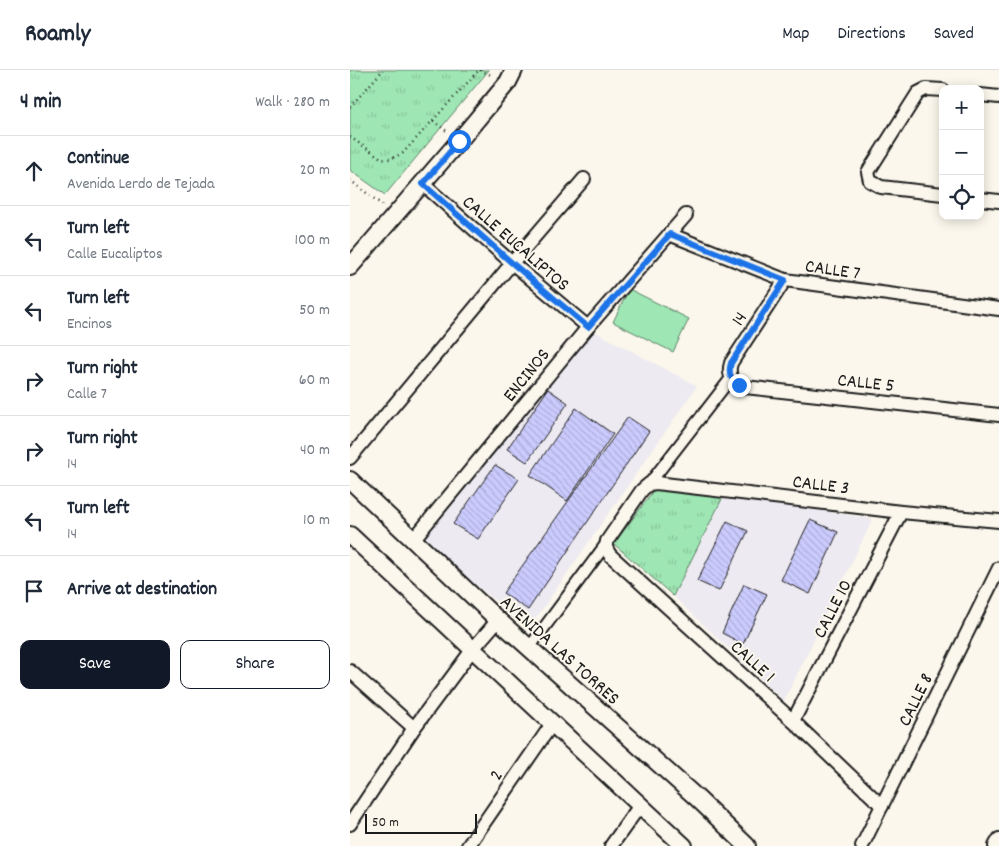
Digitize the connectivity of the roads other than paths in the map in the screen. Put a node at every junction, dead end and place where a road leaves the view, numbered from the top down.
1 (529, 70) edge
2 (511, 76) edge
3 (939, 90) edge
4 (984, 95) edge
5 (999, 97) edge
6 (584, 179) dead end
7 (423, 184) junction
8 (939, 193) edge
9 (984, 199) edge
10 (999, 201) edge
11 (686, 214) dead end
12 (670, 234) junction
13 (512, 263) junction
14 (350, 267) edge
15 (785, 280) junction
16 (999, 310) edge
17 (588, 327) junction
18 (732, 378) junction
19 (999, 415) edge
20 (350, 458) edge
21 (350, 480) edge
22 (646, 487) junction
23 (902, 512) junction
24 (999, 521) edge
25 (350, 536) edge
26 (413, 540) junction
27 (607, 543) junction
28 (999, 568) edge
29 (498, 620) junction
30 (529, 648) junction
31 (472, 650) junction
32 (350, 671) edge
33 (793, 721) junction
34 (552, 724) junction
35 (414, 728) junction
36 (641, 804) junction
37 (882, 806) junction
38 (354, 807) edge
39 (350, 824) edge
40 (999, 839) edge
41 (468, 846) edge
42 (611, 846) edge
43 (684, 846) edge
44 (747, 846) edge
45 (862, 846) edge
46 (995, 846) edge

1 - 2 street
2 - 7 street
3 - 8 street
4 - 5 street
6 - 13 street
7 - 13 street, CALLE EUCALIPTOS
7 - 14 street
9 - 10 street
11 - 12 street, ENCINOS
12 - 15 street, CALLE 7
12 - 17 street, ENCINOS
13 - 17 street, CALLE EUCALIPTOS
13 - 20 street
15 - 16 street, CALLE 7
15 - 18 street, 14
17 - 26 street, ENCINOS
18 - 19 street, CALLE 5
18 - 22 street
21 - 26 street, AVENIDA LAS TORRES
22 - 23 street, CALLE 3
22 - 27 street
23 - 24 street, CALLE 3
23 - 33 street, CALLE 10
25 - 31 street
26 - 29 street, AVENIDA LAS TORRES
27 - 30 street
27 - 33 street, CALLE 1
28 - 37 street, CALLE 8
29 - 30 street, AVENIDA LAS TORRES
29 - 31 street
30 - 44 street, AVENIDA LAS TORRES
31 - 34 street
31 - 35 street
32 - 35 street
33 - 37 street, CALLE 1
34 - 36 street
34 - 41 street, 2
35 - 38 street
36 - 42 street
36 - 43 street
37 - 45 street, CALLE 8
38 - 39 street
40 - 46 street

